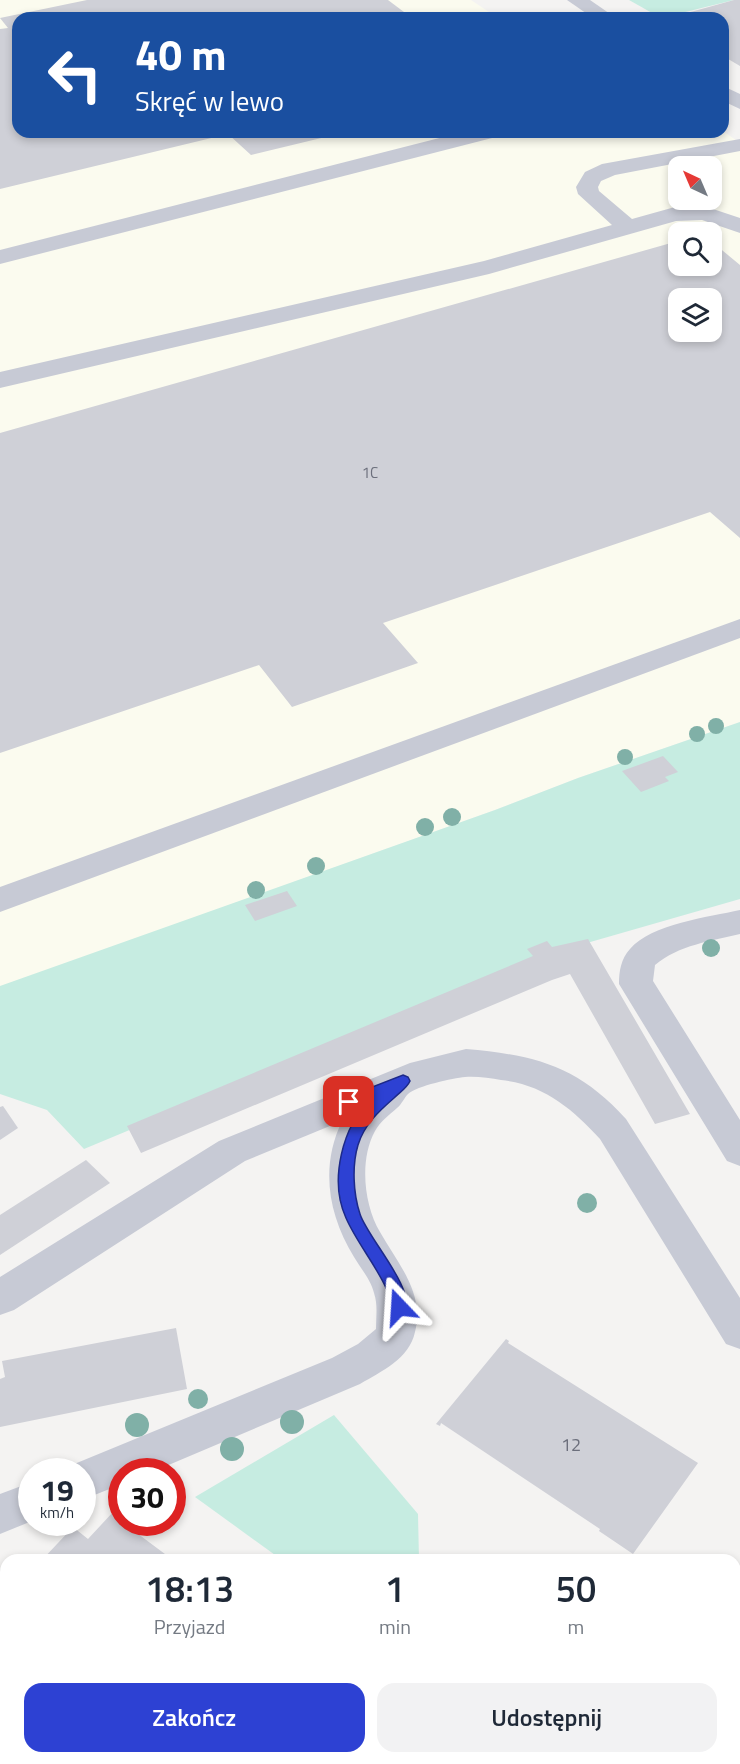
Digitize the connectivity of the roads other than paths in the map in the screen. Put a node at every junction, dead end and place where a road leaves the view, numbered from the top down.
1 (577, 0) edge
2 (596, 12) edge
3 (466, 138) edge
4 (740, 145) edge
5 (628, 226) junction
6 (740, 226) edge
7 (0, 257) edge
8 (0, 380) edge
9 (740, 628) edge
10 (0, 900) edge
11 (740, 922) edge
12 (403, 1081) junction
13 (740, 1151) edge
14 (0, 1298) edge
15 (740, 1332) edge
16 (96, 1475) edge
17 (18, 1507) edge
18 (0, 1514) edge

1 - 2 street
3 - 7 street
4 - 5 street
5 - 6 street
5 - 8 street
9 - 10 street
11 - 13 street
12 - 14 street
12 - 15 street
12 - 16 street
17 - 18 street

